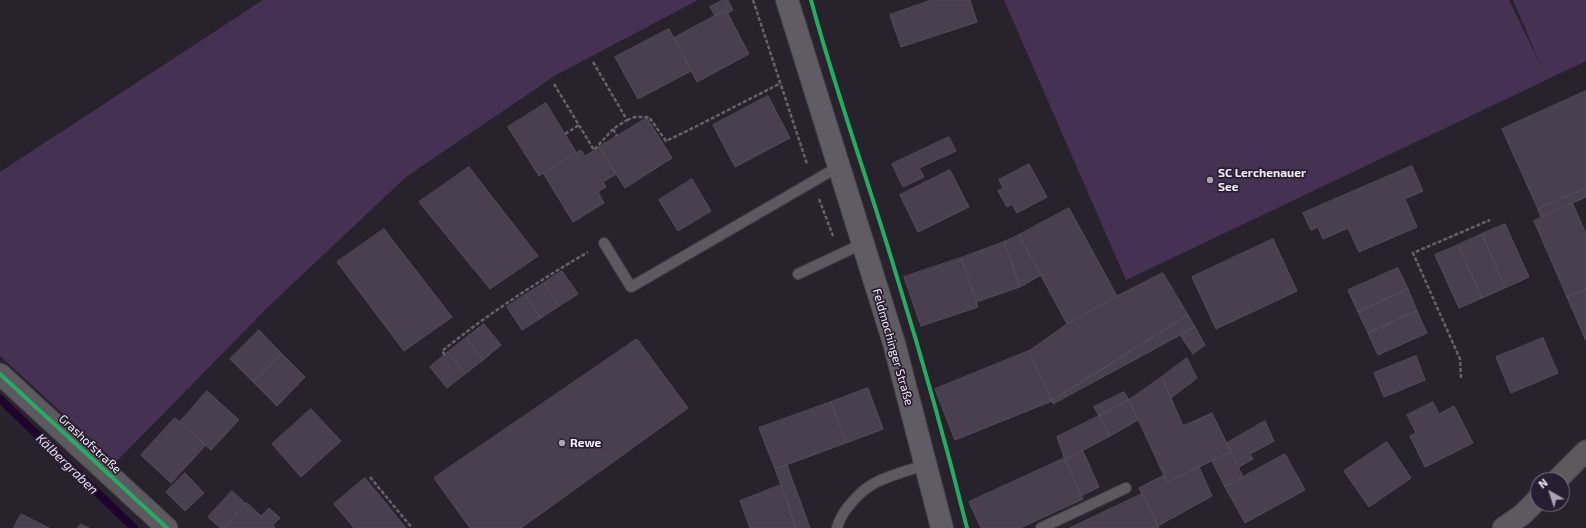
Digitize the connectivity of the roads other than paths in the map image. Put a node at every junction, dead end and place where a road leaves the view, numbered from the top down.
1 (787, 0) edge
2 (838, 167) junction
3 (604, 243) road end
4 (862, 244) junction
5 (798, 274) dead end
6 (0, 374) edge
7 (1586, 451) edge
8 (925, 465) junction
9 (1565, 472) edge
10 (1126, 488) dead end
11 (1530, 507) edge
12 (167, 528) edge
13 (837, 528) edge
14 (942, 528) edge
15 (1041, 528) edge
16 (1503, 528) edge

1 - 2 main road, Feldmochinger Straße
2 - 3 lane
2 - 4 main road, Feldmochinger Straße
4 - 5 lane
4 - 8 main road, Feldmochinger Straße
6 - 12 street, Grashofstraße
7 - 9 street
8 - 13 lane
8 - 14 main road, Feldmochinger Straße
10 - 15 lane
11 - 16 street

